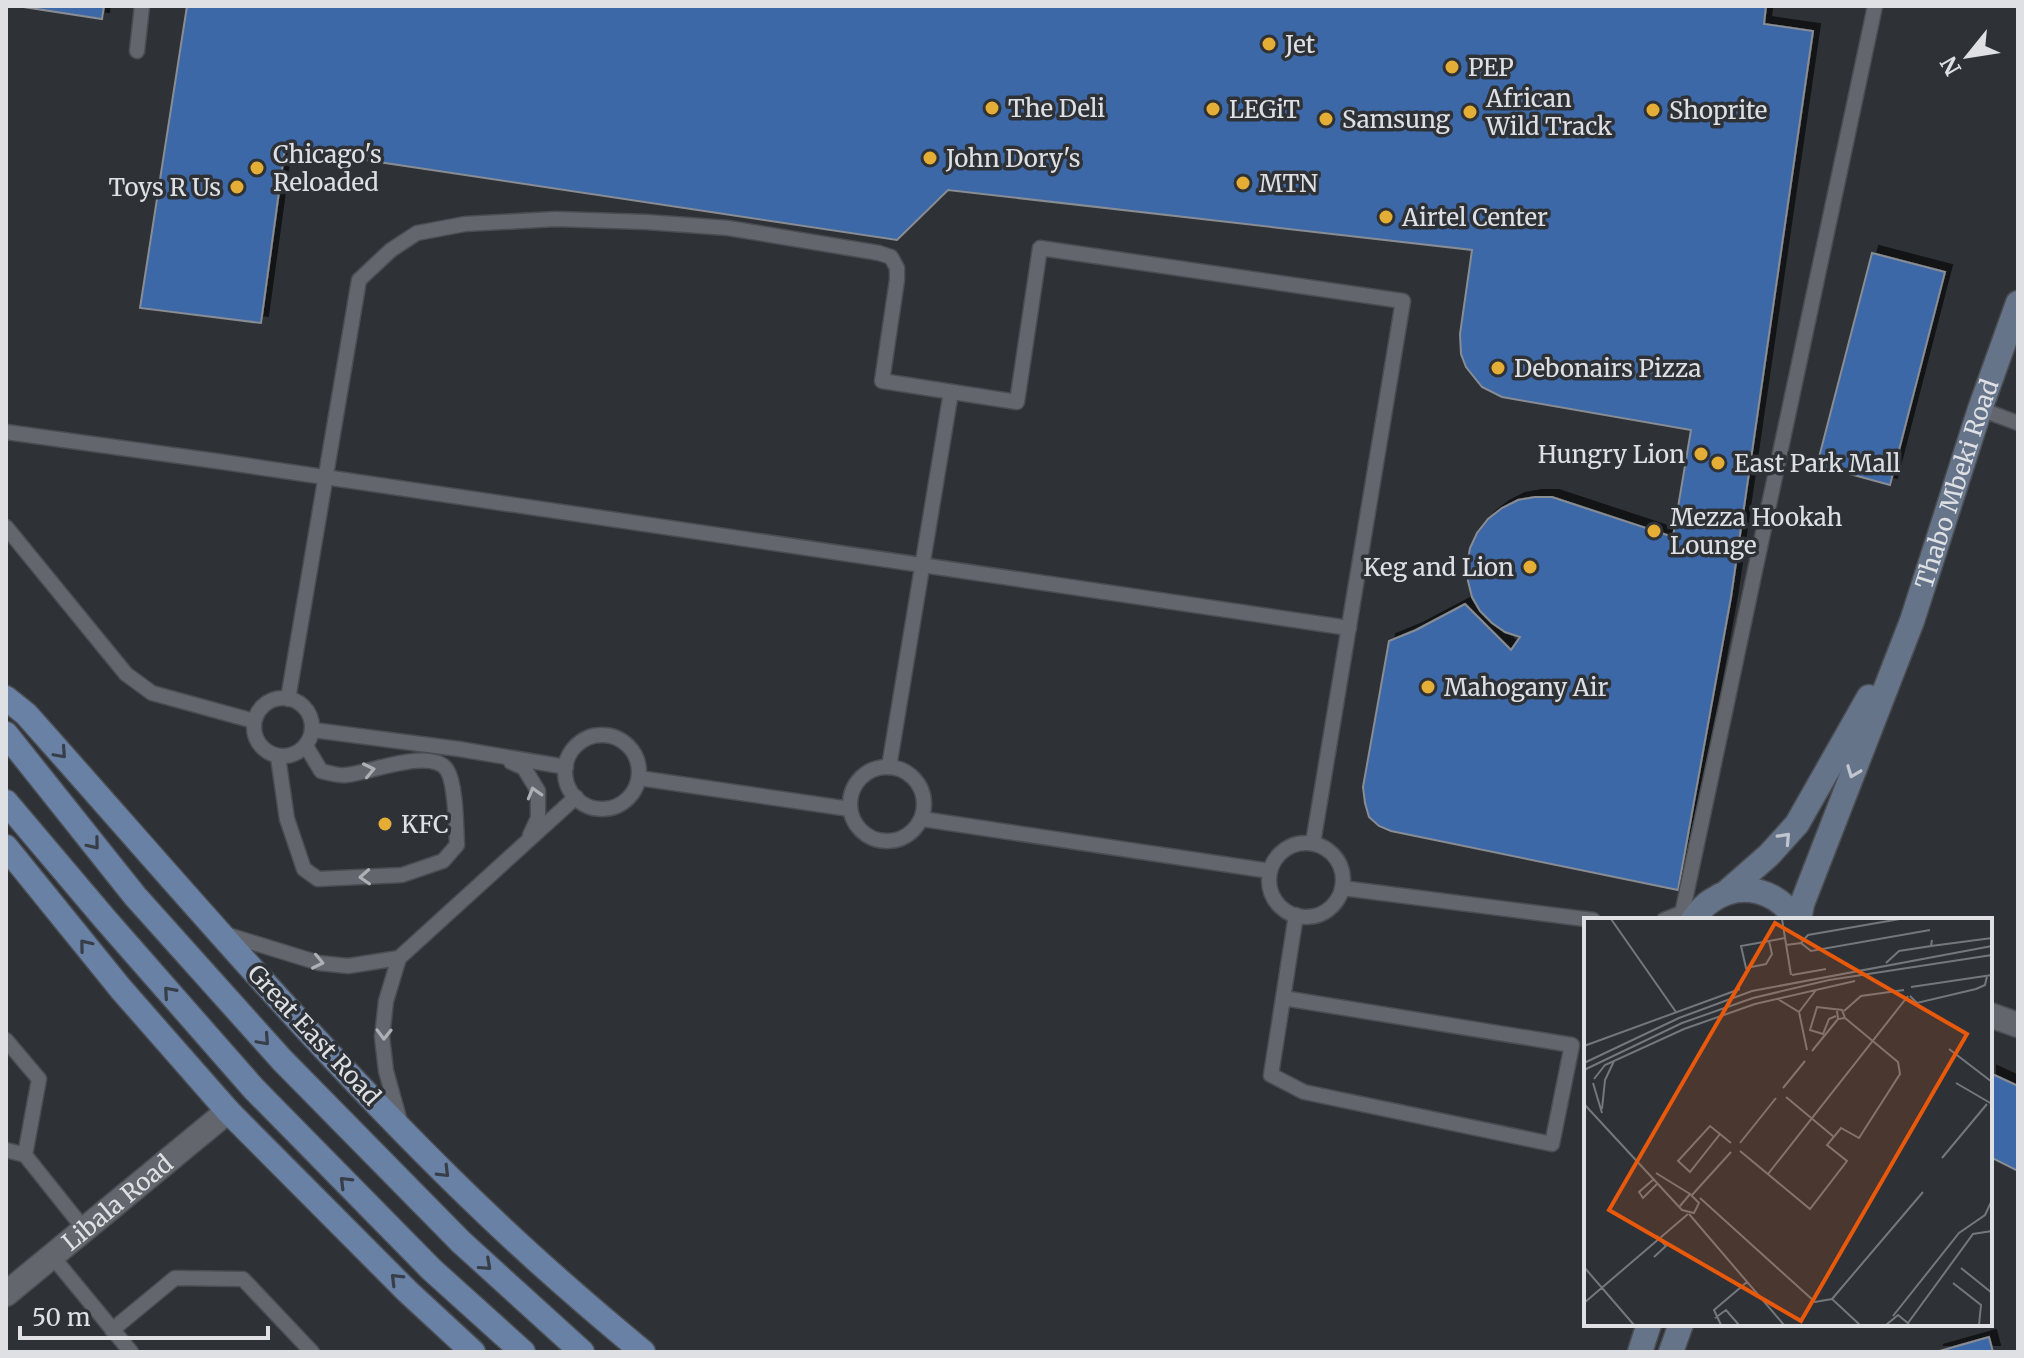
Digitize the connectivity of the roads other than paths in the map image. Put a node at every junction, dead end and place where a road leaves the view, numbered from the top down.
1 (142, 6) edge
2 (1875, 6) edge
3 (137, 51) dead end
4 (2018, 303) edge
5 (951, 392) junction
6 (1980, 409) junction
7 (2018, 423) edge
8 (6, 432) edge
9 (324, 478) junction
10 (6, 527) edge
11 (921, 565) junction
12 (1912, 621) junction
13 (1349, 628) junction
14 (6, 698) edge
15 (288, 699) junction
16 (254, 721) junction
17 (313, 730) junction
18 (6, 734) edge
19 (306, 746) junction
20 (278, 757) junction
21 (500, 757) junction
22 (566, 767) junction
23 (889, 767) junction
24 (639, 778) junction
25 (576, 797) junction
26 (6, 802) edge
27 (850, 809) junction
28 (922, 819) junction
29 (526, 842) junction
30 (1313, 843) junction
31 (6, 847) edge
32 (1270, 871) junction
33 (1342, 888) junction
34 (1703, 907) edge
35 (1296, 915) junction
36 (1670, 918) edge
37 (1796, 918) edge
38 (1798, 918) edge
39 (1584, 919) edge
40 (217, 931) junction
41 (399, 958) junction
42 (1283, 998) junction
43 (1992, 1015) edge
44 (2017, 1019) edge
45 (6, 1040) edge
46 (228, 1111) junction
47 (402, 1129) junction
48 (6, 1150) edge
49 (25, 1155) junction
50 (84, 1229) junction
51 (52, 1256) junction
52 (6, 1294) edge
53 (1648, 1326) edge
54 (1680, 1326) edge
55 (112, 1330) junction
56 (131, 1352) edge
57 (312, 1352) edge
58 (473, 1352) edge
59 (523, 1352) edge
60 (582, 1352) edge
61 (643, 1352) edge
62 (1640, 1352) edge
63 (1671, 1352) edge

1 - 3 lane
2 - 34 lane
4 - 6 main road, Thabo Mbeki Road
5 - 9 lane
5 - 11 lane
5 - 13 lane
6 - 7 lane
6 - 12 main road, Thabo Mbeki Road
8 - 9 lane
9 - 11 lane
9 - 15 lane
10 - 16 lane
11 - 13 lane
11 - 23 lane
34 -> 12 main road, Thabo Mbeki Road
12 -> 38 main road, Thabo Mbeki Road
13 - 30 lane
14 -> 40 main road, Great East Road
15 - 16 lane
15 - 17 lane
16 - 20 lane
17 - 19 lane
17 - 21 lane
18 -> 60 main road, Great East Road
19 - 20 lane
19 -> 20 lane
21 - 22 lane
29 -> 21 lane
22 - 24 lane
22 - 25 lane
23 - 27 lane
23 - 28 lane
24 - 25 lane
24 - 27 lane
25 - 29 lane
59 -> 26 main road
27 - 28 lane
28 - 32 lane
29 - 41 lane
30 - 32 lane
30 - 33 lane
46 -> 31 main road
32 - 35 lane
33 - 35 lane
33 - 39 lane
34 - 36 lane
34 - 37 main road, Thabo Mbeki Road
35 - 42 lane
40 -> 41 lane
40 - 47 main road, Great East Road
41 -> 47 lane
42 - 42 lane
43 - 44 street
45 - 49 lane
46 - 50 street, Libala Road
58 -> 46 main road
47 -> 61 main road, Great East Road
48 - 49 lane
49 - 50 lane
50 - 51 street, Libala Road
51 - 52 street, Libala Road
51 - 55 lane
53 - 62 main road
54 - 63 main road
55 - 56 lane
55 - 57 lane

